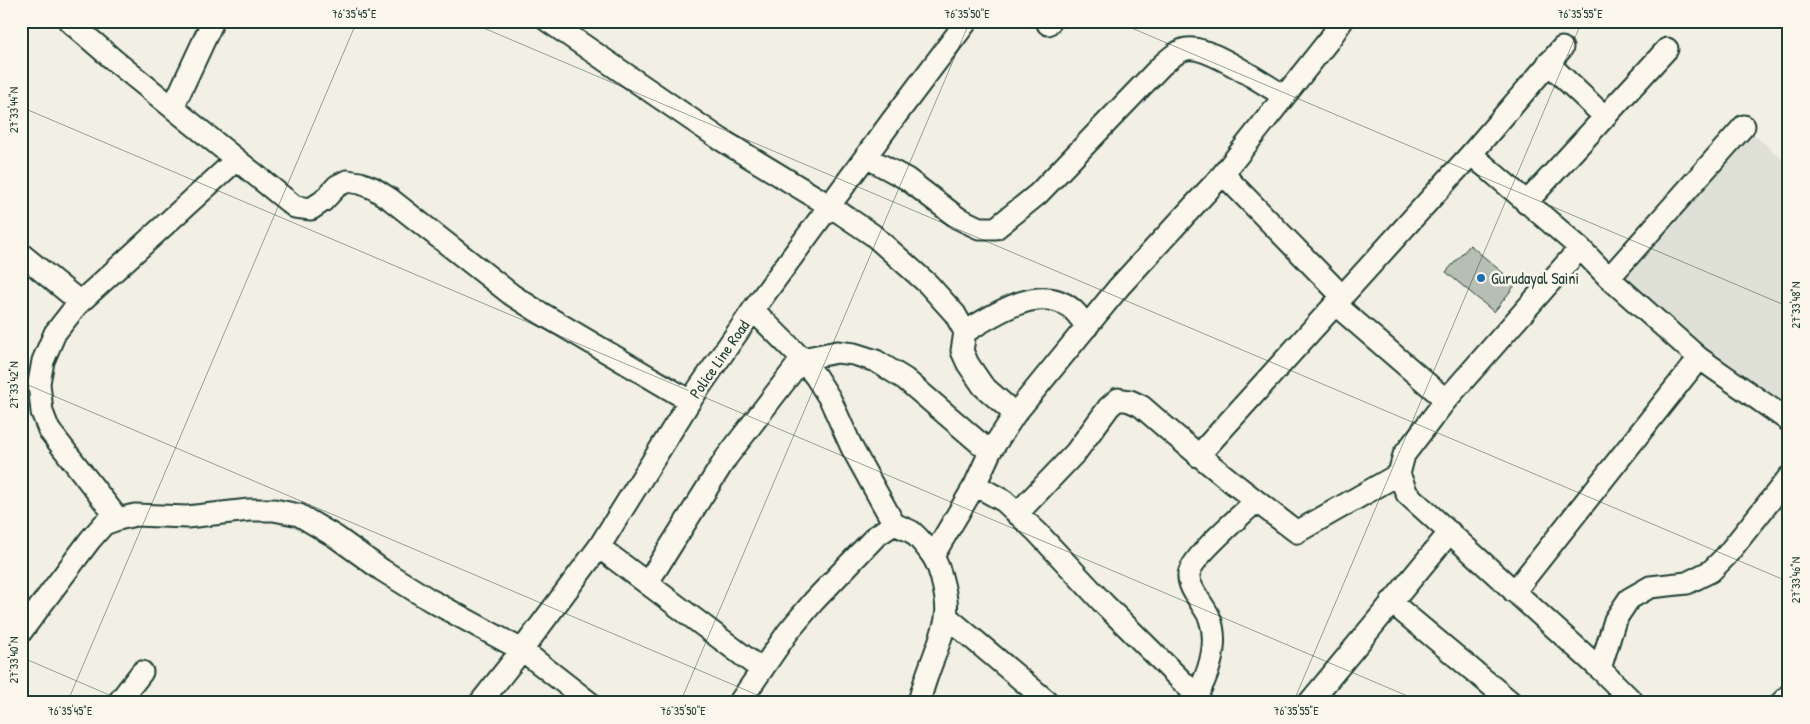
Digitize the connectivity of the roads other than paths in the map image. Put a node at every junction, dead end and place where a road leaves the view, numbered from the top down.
1 (69, 21) edge
2 (213, 21) edge
3 (548, 21) edge
4 (967, 21) edge
5 (1342, 21) edge
6 (1667, 49) dead end
7 (1284, 96) junction
8 (173, 107) junction
9 (1604, 117) junction
10 (1744, 126) dead end
11 (1471, 154) junction
12 (866, 157) junction
13 (236, 160) junction
14 (1223, 174) junction
15 (1526, 203) junction
16 (830, 206) junction
17 (1580, 248) junction
18 (21, 254) edge
19 (1609, 278) junction
20 (1339, 301) junction
21 (80, 302) junction
22 (753, 310) junction
23 (1087, 327) junction
24 (965, 332) junction
25 (1699, 358) junction
26 (802, 359) junction
27 (1446, 400) junction
28 (690, 401) junction
29 (1015, 414) junction
30 (1789, 421) edge
31 (990, 452) junction
32 (1198, 456) junction
33 (1399, 474) junction
34 (1789, 477) edge
35 (975, 485) junction
36 (1255, 502) junction
37 (1017, 514) junction
38 (118, 518) junction
39 (894, 524) junction
40 (1450, 532) junction
41 (599, 547) junction
42 (933, 556) junction
43 (648, 582) junction
44 (1514, 592) junction
45 (1391, 602) junction
46 (946, 616) junction
47 (21, 632) edge
48 (522, 650) junction
49 (1600, 669) junction
50 (762, 670) junction
51 (142, 672) dead end
52 (1789, 695) edge
53 (1195, 699) edge
54 (1633, 702) edge
55 (118, 703) edge
56 (480, 703) edge
57 (590, 703) edge
58 (739, 703) edge
59 (918, 703) edge
60 (1049, 703) edge
61 (1309, 703) edge
62 (1512, 703) edge
63 (1781, 703) edge

1 - 8 street
2 - 8 street
3 - 16 street
4 - 12 street, Police Line Road
5 - 7 street
6 - 9 street
7 - 12 street
7 - 14 street
8 - 13 street
9 - 11 street
9 - 15 street
10 - 19 street
11 - 15 street
11 - 20 street
12 - 16 street, Police Line Road
13 - 21 street
13 - 28 street
14 - 20 street
14 - 23 street
15 - 17 street
16 - 22 street, Police Line Road
16 - 24 street
17 - 19 street
17 - 27 street
18 - 21 street
19 - 25 street
20 - 27 street
20 - 32 street
21 - 38 street
22 - 26 street
22 - 28 street, Police Line Road
23 - 24 street
23 - 29 street
24 - 29 street
25 - 30 street
25 - 44 street
26 - 31 street
26 - 39 street
26 - 43 street
27 - 33 street
28 - 41 street, Police Line Road
29 - 31 street
31 - 35 street
32 - 36 street
32 - 37 street
33 - 36 street
33 - 40 street
34 - 49 street
35 - 37 street
35 - 42 street
36 - 53 street
37 - 53 street
38 - 47 street
38 - 48 street
39 - 42 street
39 - 50 street
40 - 44 street
40 - 45 street
41 - 43 street
41 - 48 street, Police Line Road
42 - 46 street
43 - 50 street
44 - 49 street
45 - 61 street
45 - 62 street
46 - 59 street
46 - 60 street
48 - 56 street, Police Line Road
48 - 57 street
49 - 54 street
50 - 58 street
51 - 55 street
52 - 63 street

